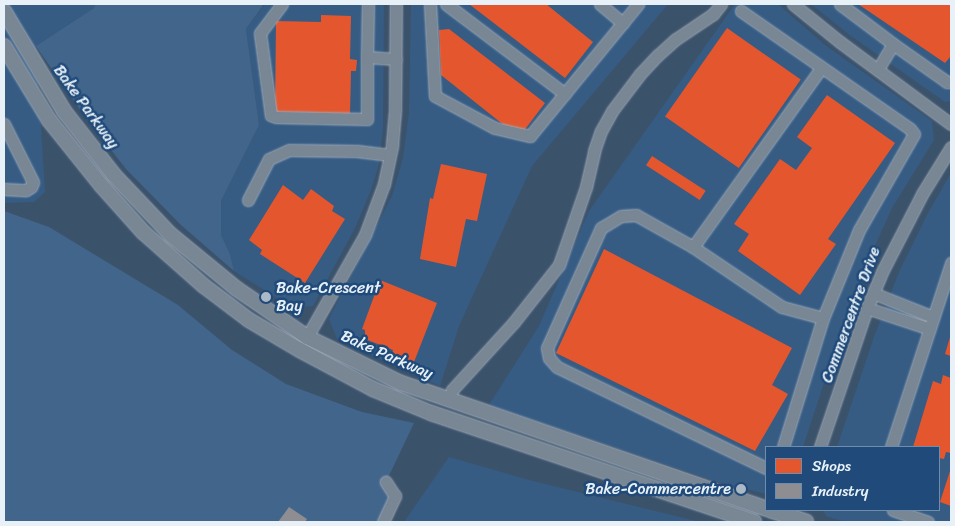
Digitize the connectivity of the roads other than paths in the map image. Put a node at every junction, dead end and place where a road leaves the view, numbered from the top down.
1 (282, 4) edge
2 (368, 4) edge
3 (396, 4) edge
4 (430, 4) edge
5 (446, 4) edge
6 (600, 4) edge
7 (638, 4) edge
8 (721, 4) edge
9 (793, 4) edge
10 (840, 4) edge
11 (4, 11) edge
12 (741, 11) dead end
13 (623, 22) junction
14 (893, 44) junction
15 (4, 46) edge
16 (367, 57) junction
17 (396, 59) junction
18 (821, 68) junction
19 (878, 69) junction
20 (951, 82) edge
21 (565, 94) junction
22 (4, 124) edge
23 (951, 124) edge
24 (951, 147) edge
25 (390, 155) junction
26 (4, 188) edge
27 (248, 200) dead end
28 (694, 247) junction
29 (951, 263) edge
30 (189, 272) junction
31 (873, 293) junction
32 (868, 308) junction
33 (823, 318) junction
34 (933, 318) junction
35 (930, 329) junction
36 (307, 338) junction
37 (448, 400) junction
38 (783, 446) edge
39 (820, 446) edge
40 (891, 446) edge
41 (765, 468) edge
42 (386, 482) dead end
43 (765, 508) edge
44 (774, 511) edge
45 (896, 511) edge
46 (799, 518) edge
47 (383, 522) edge
48 (754, 522) edge
49 (928, 522) edge

1 - 16 street
2 - 16 street
3 - 17 street
4 - 21 street
5 - 21 street
6 - 13 street
7 - 13 street
8 - 37 street
9 - 19 street
10 - 14 street
11 - 36 main road, Bake Parkway
12 - 18 street
13 - 21 street
14 - 19 street
14 - 20 street
15 - 30 main road, Bake Parkway
16 - 17 street
17 - 25 street
18 - 28 street
18 - 33 street
19 - 23 street
22 - 26 street
24 - 31 street, Commercentre Drive
25 - 27 street
25 - 36 street
28 - 33 street
28 - 41 street
29 - 34 street
30 - 36 main road
30 - 48 main road, Bake Parkway
31 - 32 street, Commercentre Drive
31 - 34 street
32 - 35 street
32 - 39 street, Commercentre Drive
33 - 38 street
34 - 35 street
35 - 40 street
36 - 37 main road, Bake Parkway
37 - 43 main road, Bake Parkway
42 - 47 street
44 - 46 main road
45 - 49 street

